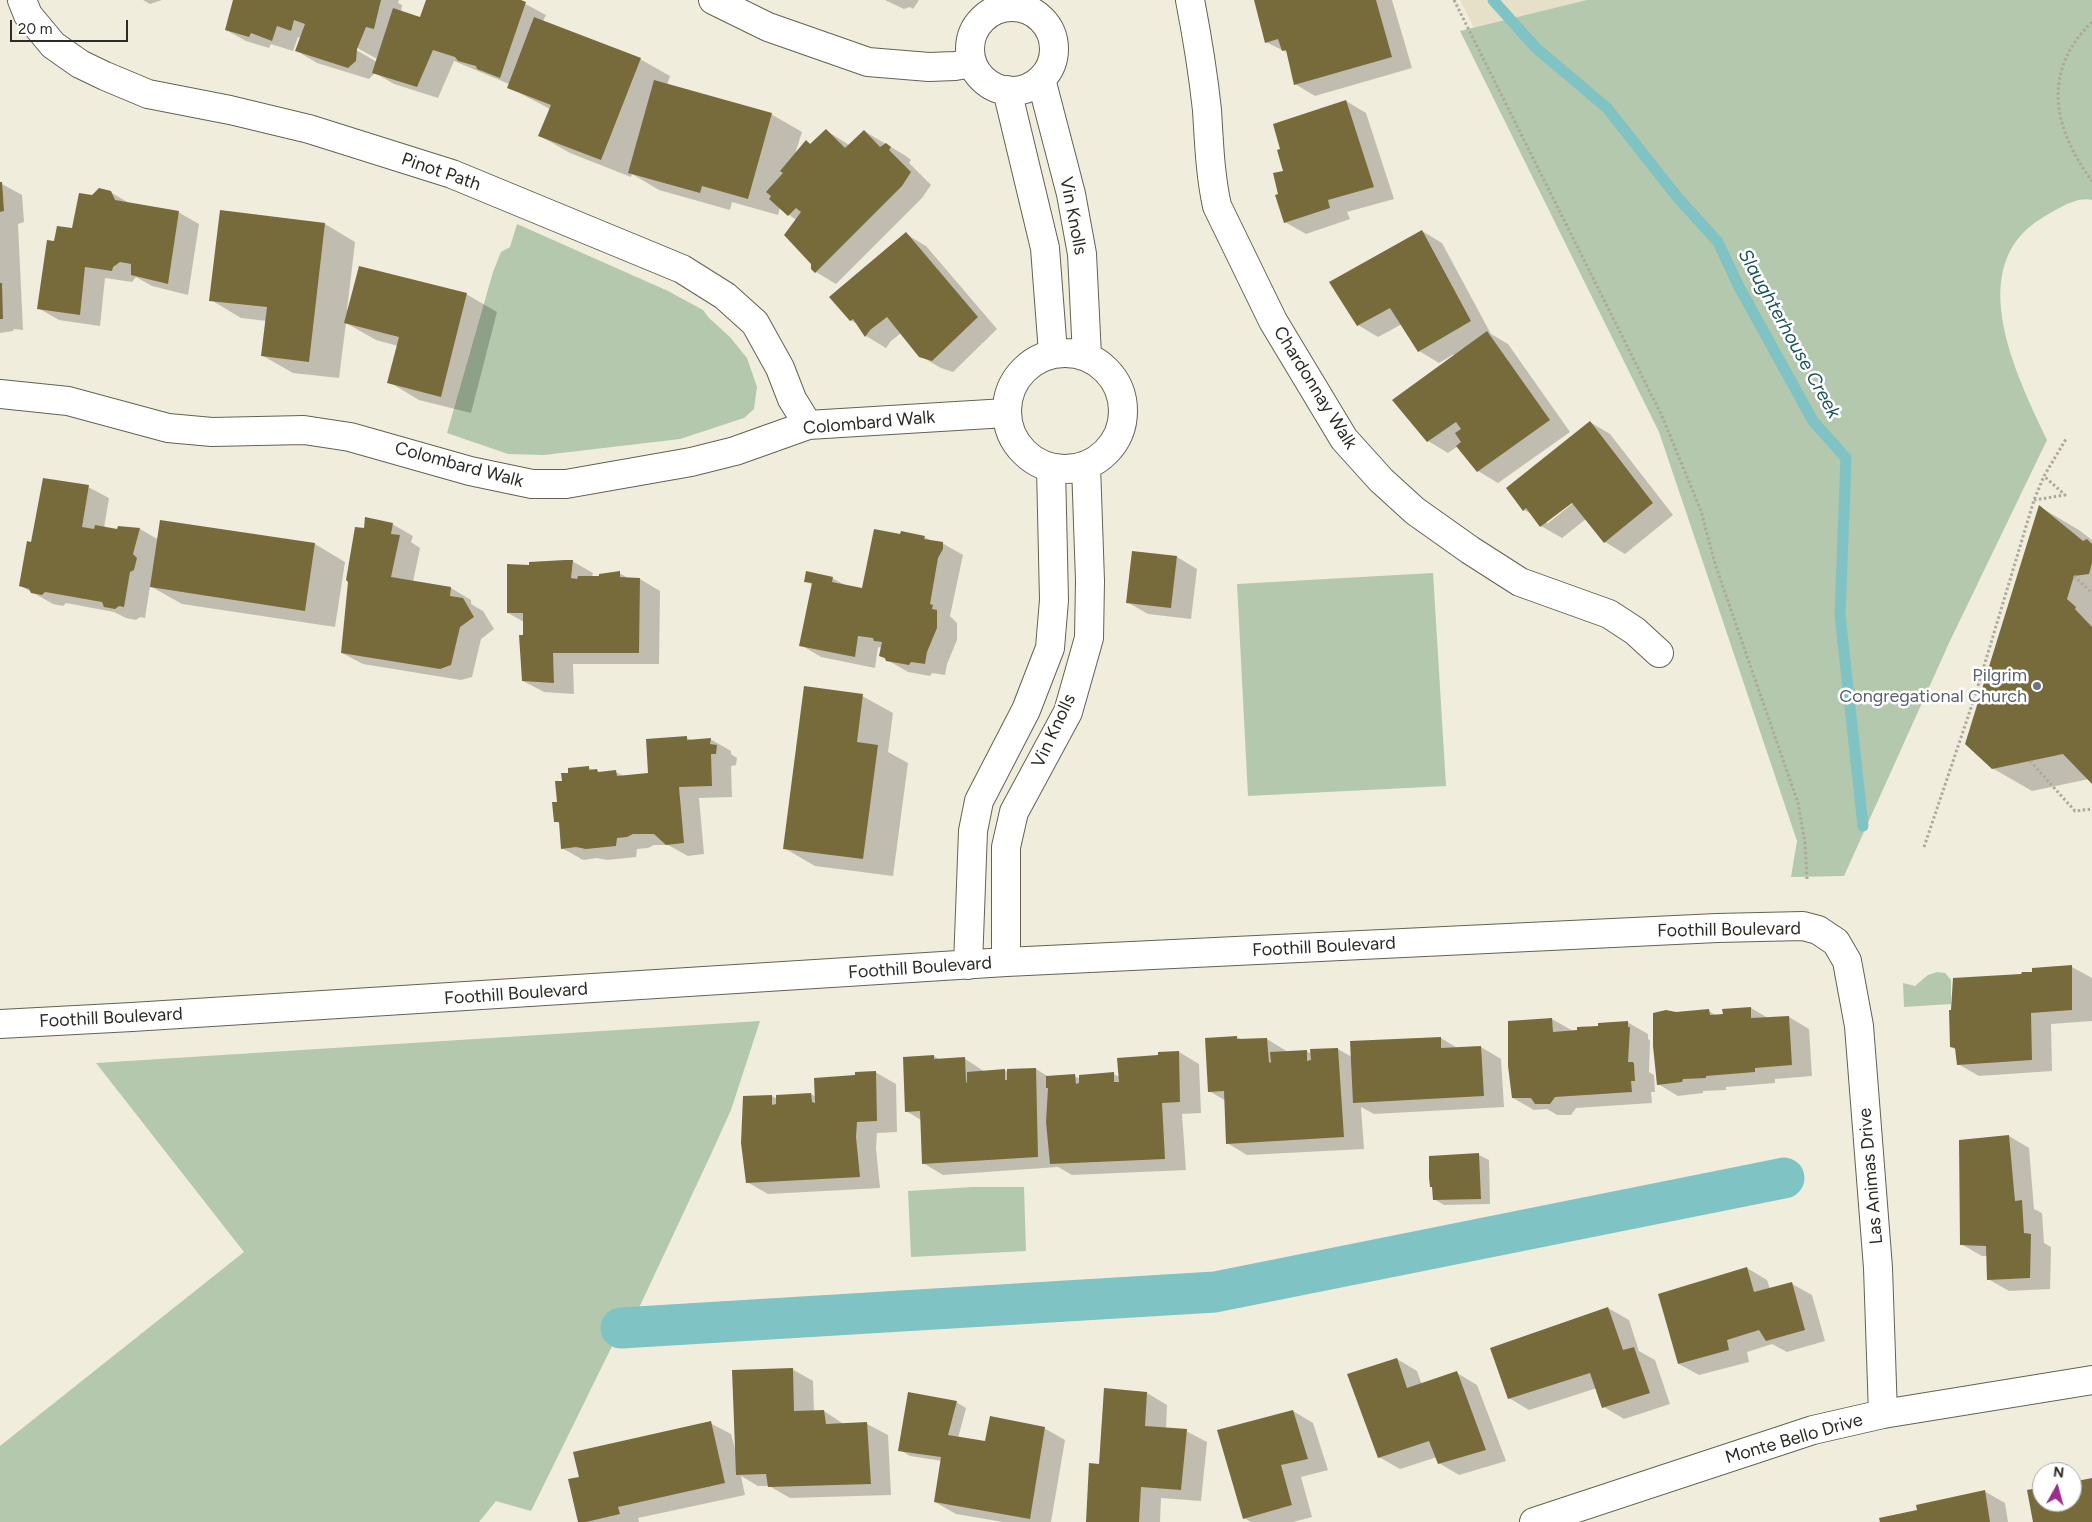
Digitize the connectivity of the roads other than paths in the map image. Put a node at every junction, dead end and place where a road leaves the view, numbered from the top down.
1 (22, 0) edge
2 (712, 0) edge
3 (1190, 0) edge
4 (995, 5) edge
5 (972, 63) junction
6 (1041, 79) junction
7 (1007, 90) junction
8 (1053, 353) junction
9 (1087, 356) junction
10 (0, 394) edge
11 (1006, 412) junction
12 (808, 425) junction
13 (1086, 465) junction
14 (1052, 468) junction
15 (1659, 653) dead end
16 (1836, 942) joint
17 (1006, 962) junction
18 (968, 966) junction
19 (0, 1024) edge
20 (2092, 1380) edge
21 (1884, 1414) junction
22 (1534, 1522) edge

1 - 12 street, Pinot Path
2 - 5 street
3 - 15 street, Chardonnay Walk
4 - 5 street
4 - 6 street
5 - 7 street
6 - 7 street
6 - 9 street, Vin Knolls
7 - 8 street, Vin Knolls
8 - 9 street
8 - 11 street
9 - 13 street
10 - 12 street, Colombard Walk
11 - 12 street, Colombard Walk
11 - 14 street
13 - 14 street
13 - 17 street, Vin Knolls
14 - 18 street, Vin Knolls
16 - 17 street, Foothill Boulevard
16 - 21 street, Las Animas Drive
17 - 18 street, Foothill Boulevard
18 - 19 street, Foothill Boulevard
20 - 21 street, Monte Bello Drive
21 - 22 street, Monte Bello Drive

